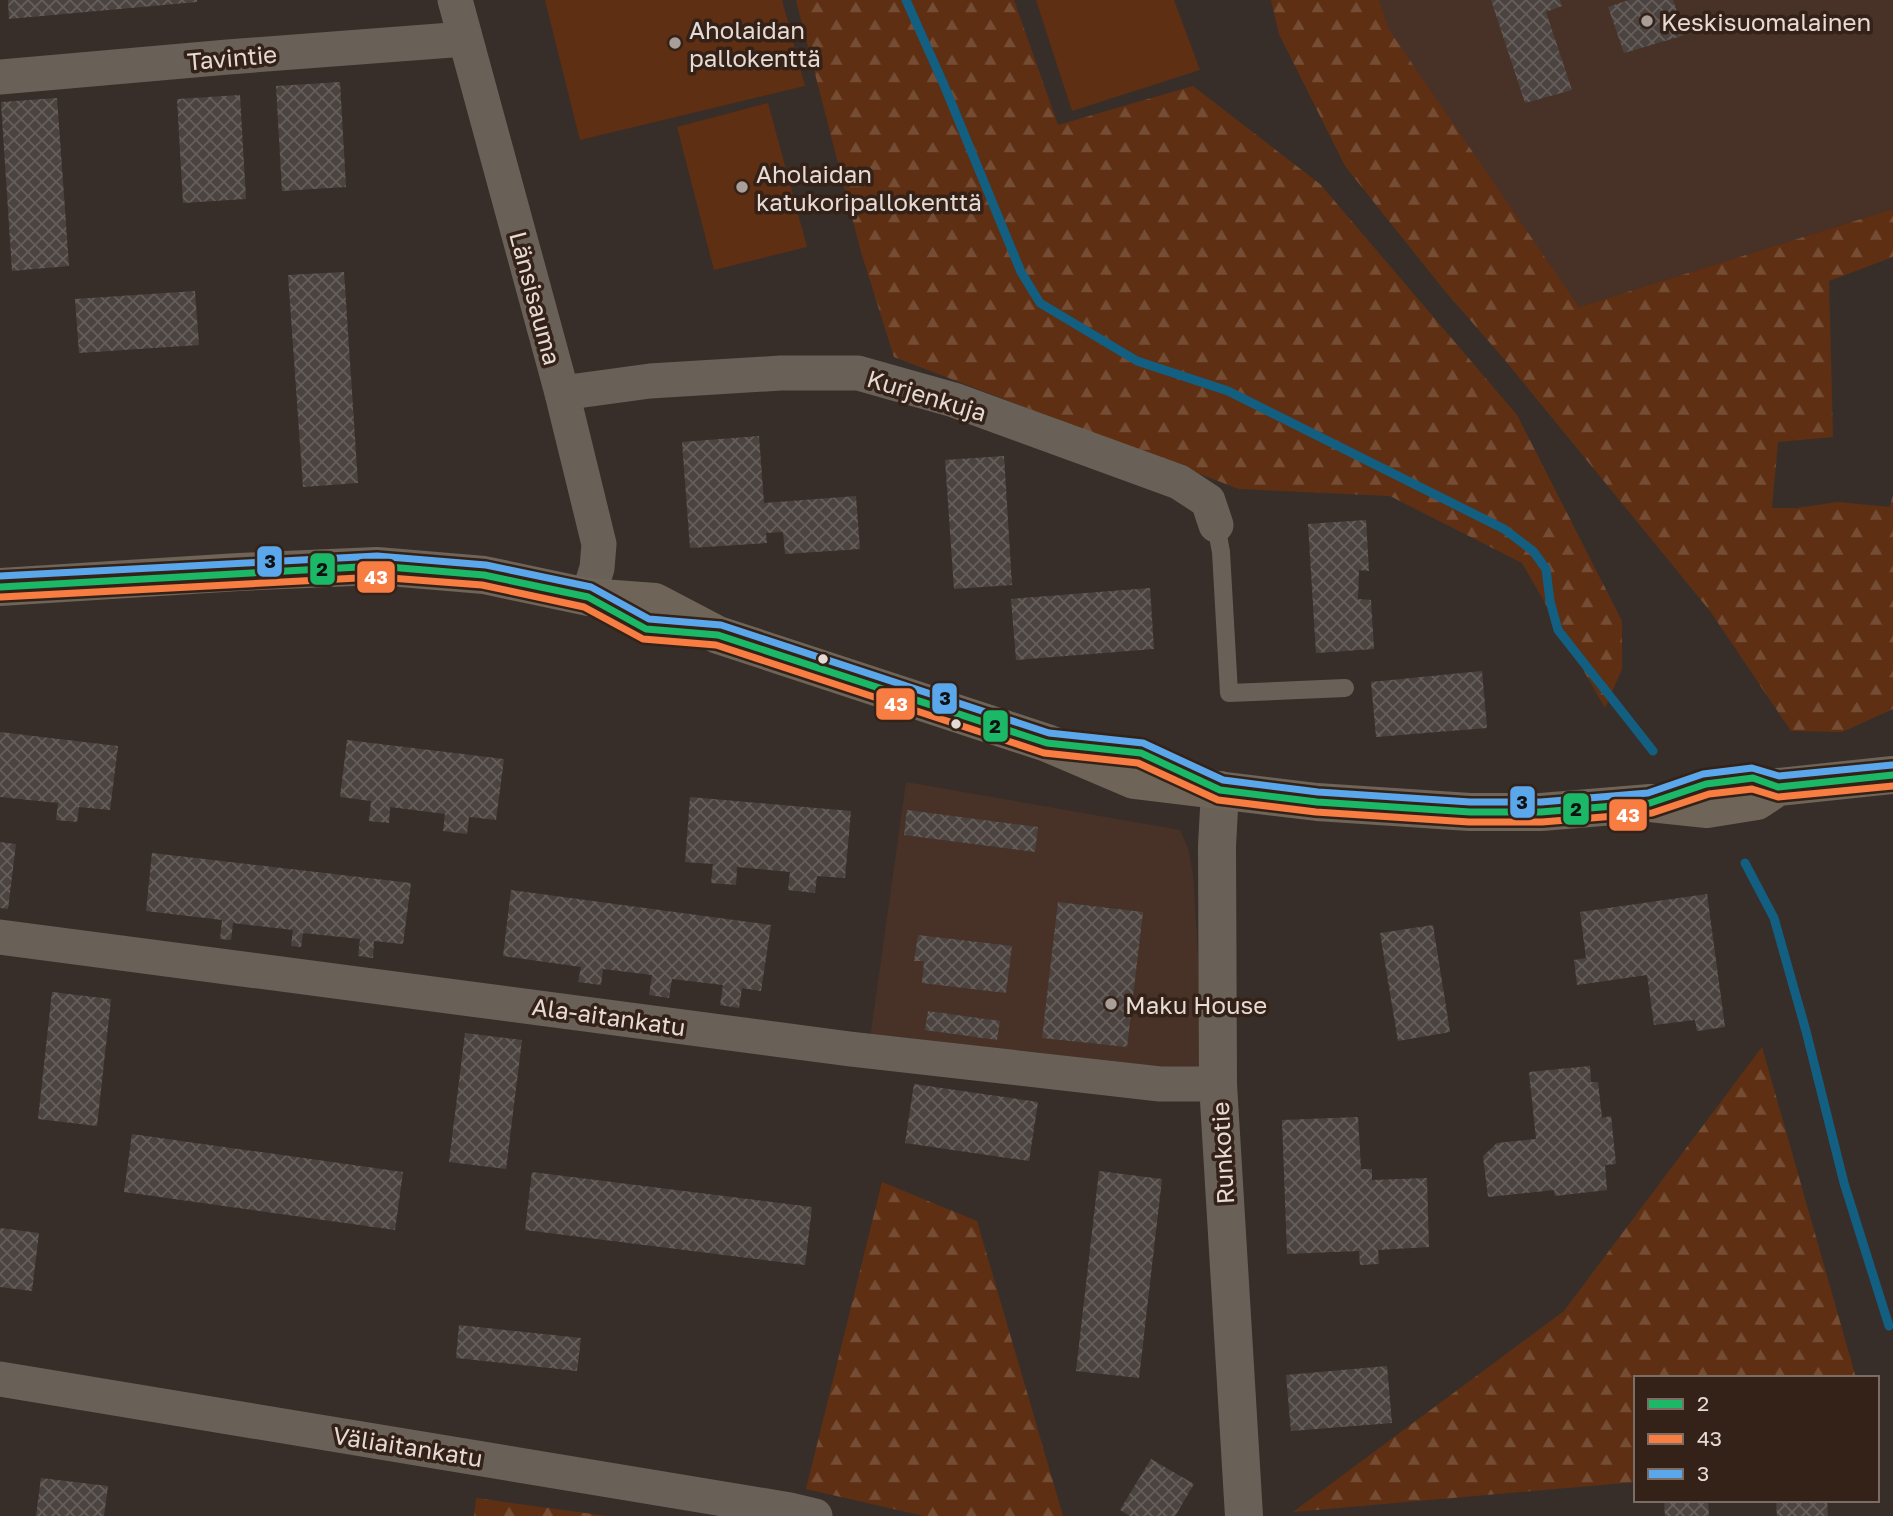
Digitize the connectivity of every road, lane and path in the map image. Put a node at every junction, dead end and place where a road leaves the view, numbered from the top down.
1 (455, 0) edge
2 (465, 39) junction
3 (0, 77) edge
4 (562, 393) junction
5 (1216, 525) joint
6 (0, 587) edge
7 (588, 597) junction
8 (1345, 688) dead end
9 (1893, 775) edge
10 (1220, 790) junction
11 (0, 937) edge
12 (1218, 1084) junction
13 (0, 1379) edge
14 (816, 1516) edge
15 (1244, 1516) edge

1 - 2 street, Länsisauma
2 - 3 street, Tavintie
2 - 4 street, Länsisauma
4 - 5 street, Kurjenkuja
4 - 7 street, Länsisauma
5 - 8 lane
6 - 7 main road
7 - 10 main road
9 - 10 main road
10 - 12 street, Runkotie
11 - 12 street, Ala-aitankatu
12 - 15 street, Runkotie
13 - 14 street, Väliaitankatu

